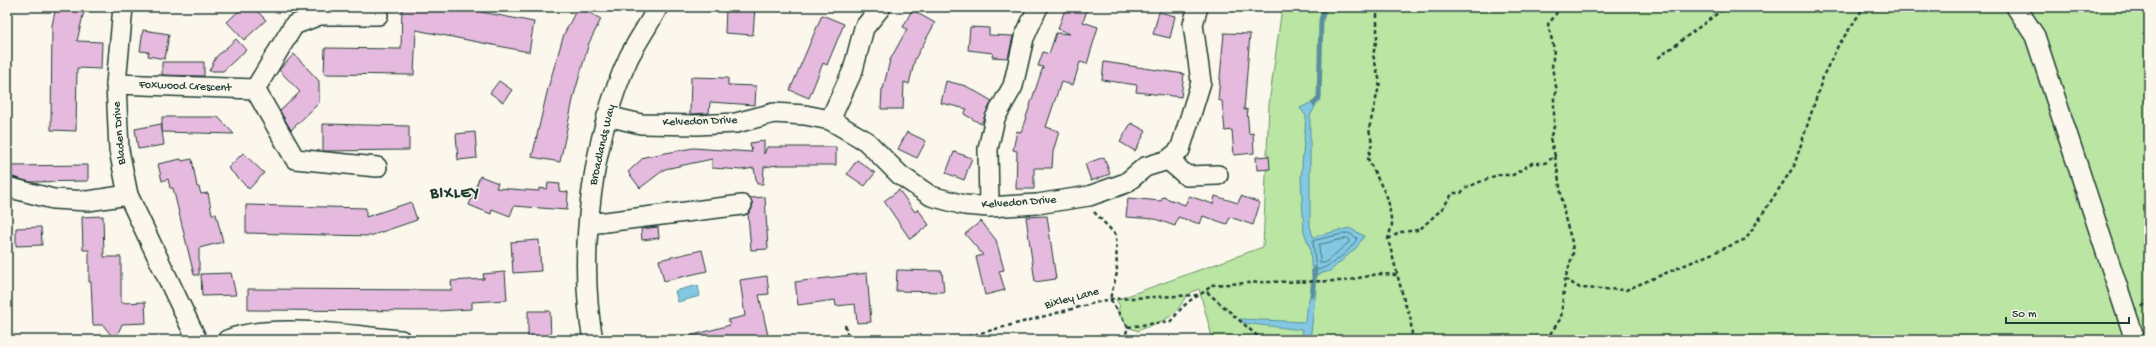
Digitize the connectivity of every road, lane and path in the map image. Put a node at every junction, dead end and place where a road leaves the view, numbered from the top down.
1 (123, 7) edge
2 (658, 7) edge
3 (881, 7) edge
4 (1038, 7) edge
5 (1198, 7) edge
6 (1376, 7) edge
7 (1559, 7) edge
8 (1726, 7) edge
9 (1864, 7) edge
10 (2016, 7) edge
11 (378, 15) dead end
12 (1658, 58) dead end
13 (116, 84) junction
14 (254, 89) junction
15 (608, 116) junction
16 (830, 120) junction
17 (1555, 156) junction
18 (1168, 160) junction
19 (377, 167) dead end
20 (1218, 175) dead end
21 (7, 187) edge
22 (128, 196) junction
23 (1089, 196) junction
24 (742, 205) dead end
25 (989, 208) junction
26 (589, 224) junction
27 (1388, 239) junction
28 (1399, 275) junction
29 (1565, 279) junction
30 (1206, 292) junction
31 (1198, 294) junction
32 (1110, 299) junction
33 (845, 325) dead end
34 (1128, 327) junction
35 (196, 340) edge
36 (227, 340) edge
37 (401, 340) edge
38 (593, 340) edge
39 (849, 340) edge
40 (954, 340) edge
41 (1124, 340) edge
42 (1262, 340) edge
43 (1418, 340) edge
44 (1546, 340) edge
45 (2135, 340) edge

1 - 13 street, Bladen Drive
2 - 15 street, Broadlands Way
3 - 16 street
4 - 25 street
5 - 18 street, Kelvedon Drive
6 - 27 path
7 - 17 path
8 - 12 path
9 - 29 path
10 - 45 street
11 - 14 street
13 - 14 street, Foxwood Crescent
13 - 22 street, Bladen Drive
14 - 19 street
15 - 16 street, Kelvedon Drive
15 - 26 street, Broadlands Way
16 - 25 street, Kelvedon Drive
17 - 27 path
17 - 29 path
18 - 20 street
18 - 23 street, Kelvedon Drive
21 - 22 street
22 - 35 street, Bladen Drive
23 - 25 street, Kelvedon Drive
23 - 32 path
24 - 26 street
26 - 38 street, Broadlands Way
27 - 28 path
28 - 30 path
28 - 43 path
29 - 44 path
30 - 31 path, Bixley Lane
30 - 42 path
31 - 32 path, Bixley Lane
31 - 34 path
32 - 34 path
32 - 40 path, Bixley Lane
33 - 39 path
34 - 41 path
36 - 37 street

